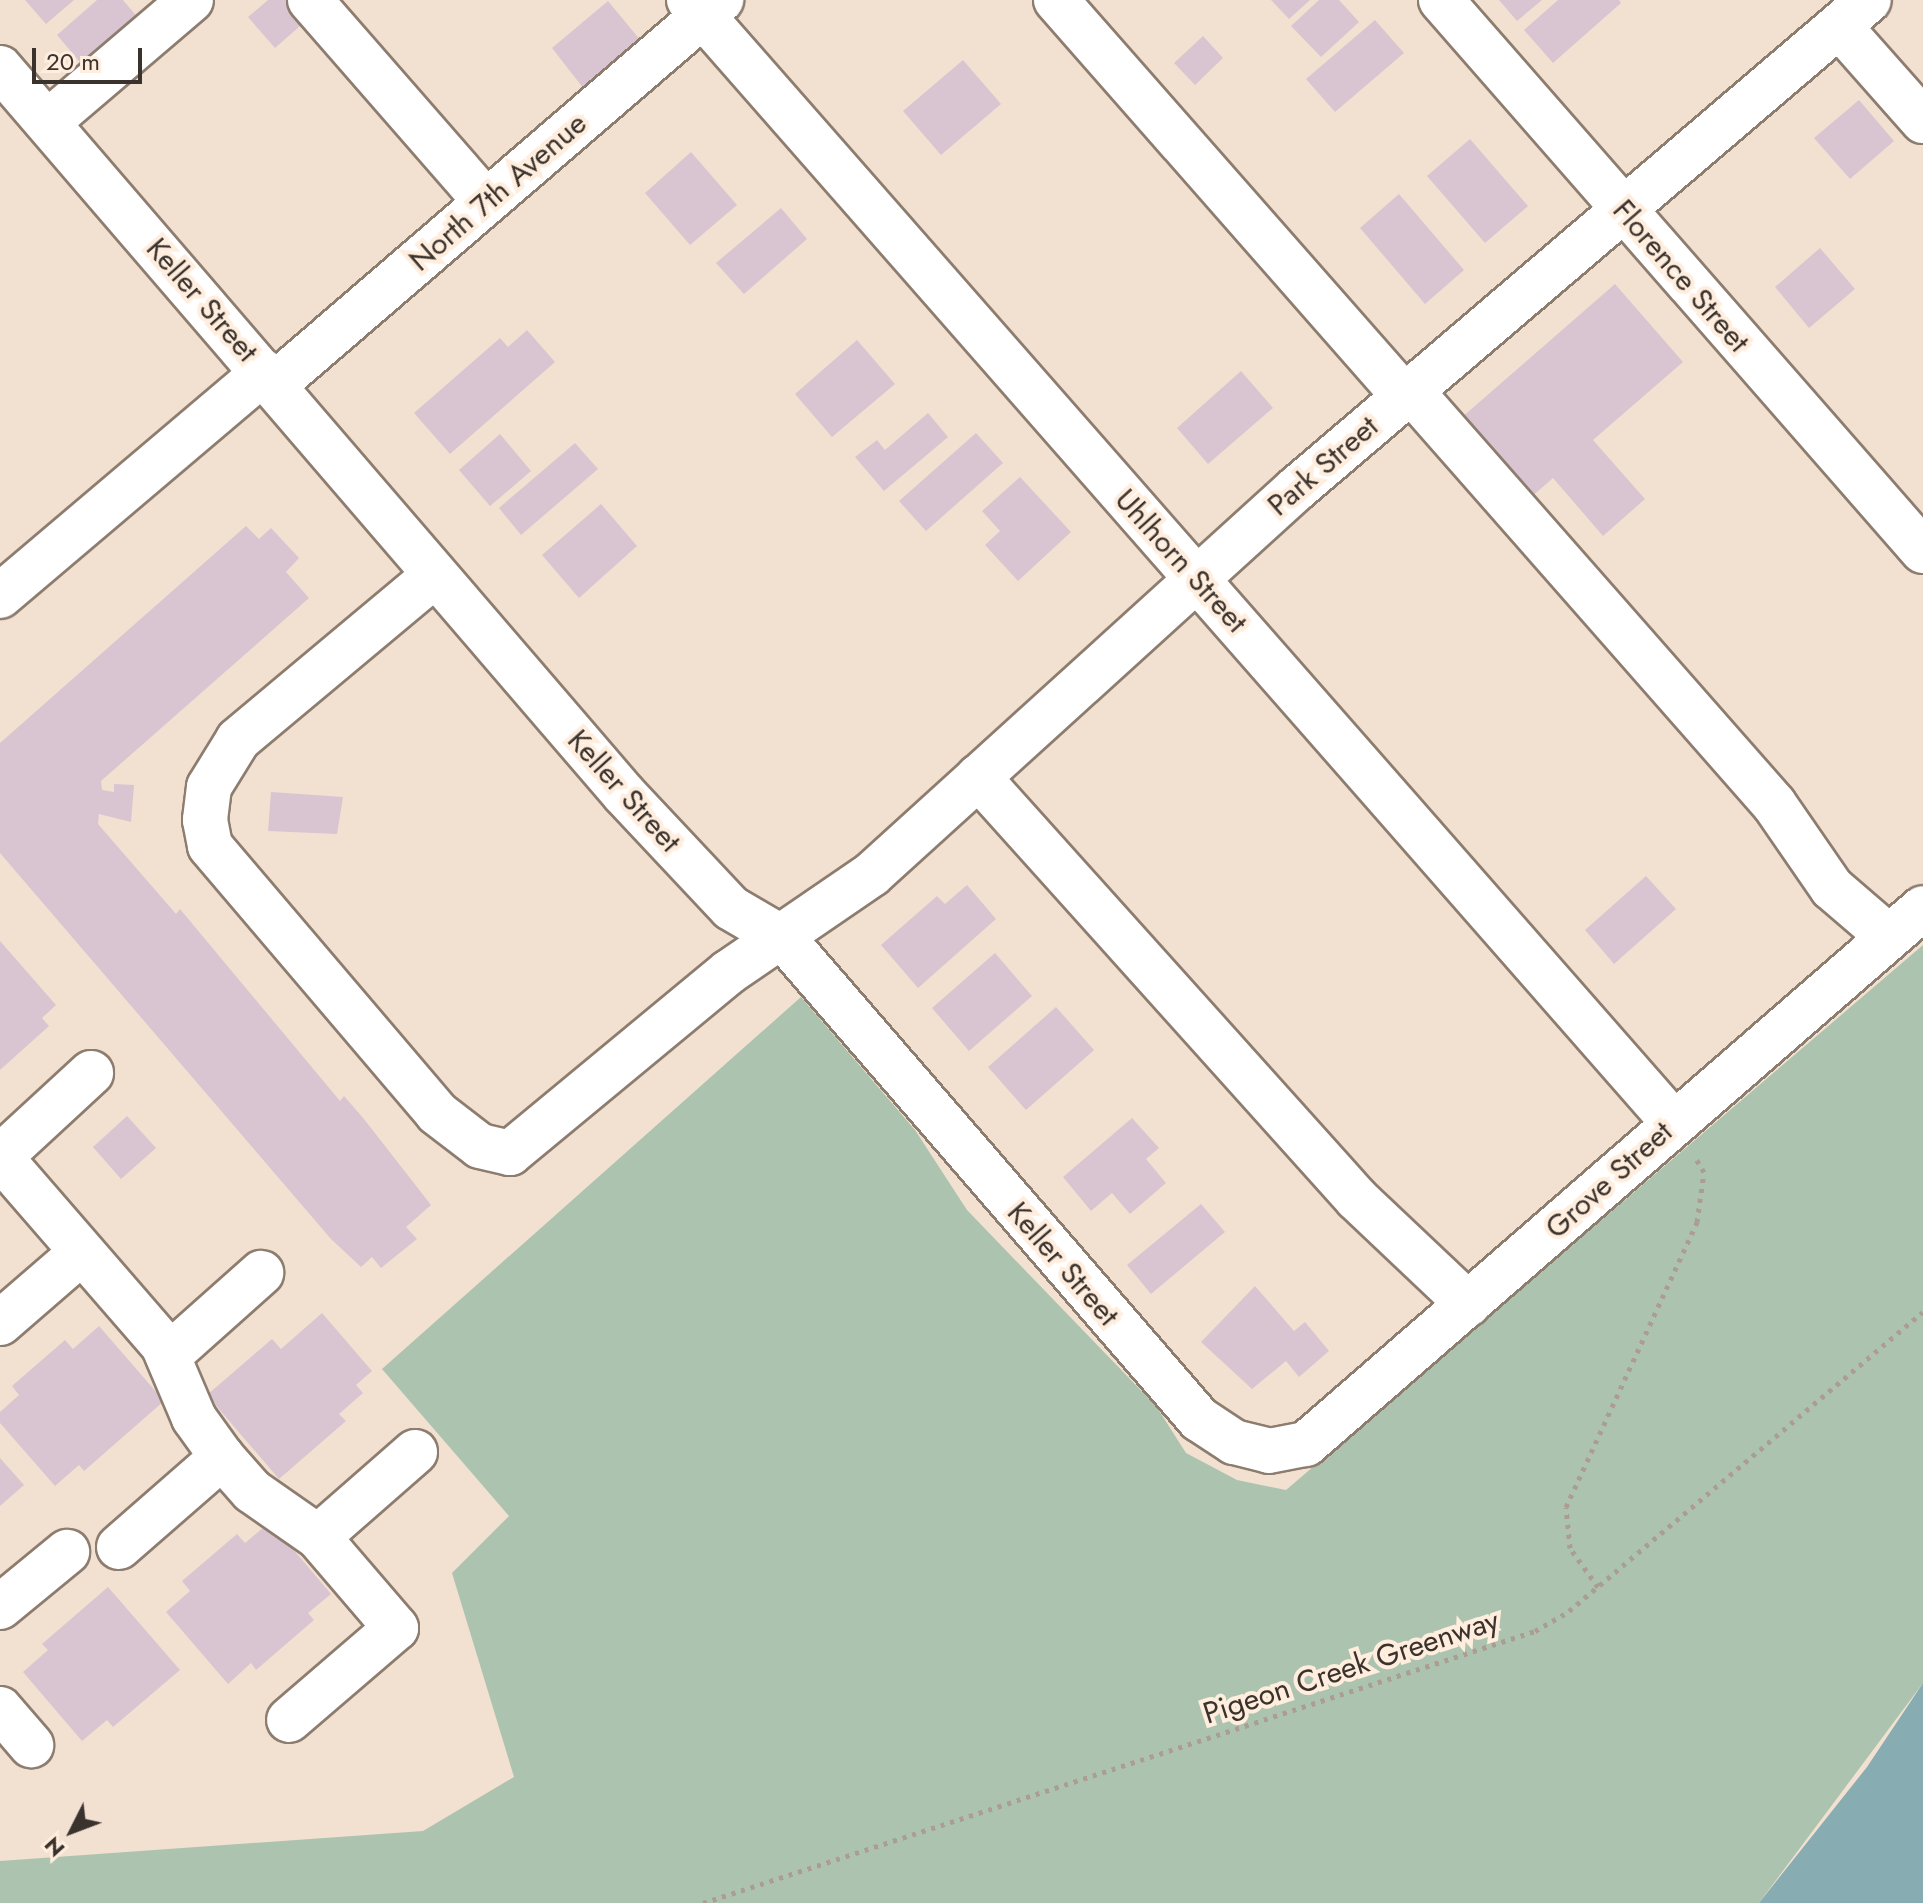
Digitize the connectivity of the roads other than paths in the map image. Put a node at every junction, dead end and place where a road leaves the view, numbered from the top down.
1 (191, 0) edge
2 (310, 0) edge
3 (1056, 0) edge
4 (1441, 0) edge
5 (704, 5) edge
6 (1854, 13) edge
7 (0, 68) edge
8 (1923, 121) edge
9 (48, 122) junction
10 (486, 202) junction
11 (1622, 210) junction
12 (270, 378) junction
13 (1407, 394) junction
14 (1923, 551) edge
15 (435, 575) junction
16 (1196, 580) junction
17 (0, 596) edge
18 (978, 777) junction
19 (1923, 908) edge
20 (1889, 937) junction
21 (784, 939) junction
22 (91, 1073) dead end
23 (1673, 1122) junction
24 (0, 1157) edge
25 (82, 1252) junction
26 (261, 1273) dead end
27 (1468, 1304) junction
28 (0, 1323) edge
29 (168, 1356) junction
30 (1292, 1449) joint
31 (415, 1452) dead end
32 (222, 1457) junction
33 (318, 1537) junction
34 (119, 1547) dead end
35 (67, 1552) dead end
36 (0, 1607) edge
37 (0, 1709) edge
38 (289, 1720) dead end
39 (31, 1745) dead end

1 - 9 street
2 - 10 street
3 - 13 street
4 - 11 street, Florence Street
5 - 10 street, North 7th Avenue
5 - 16 street, Uhlhorn Street
6 - 8 street
6 - 11 street, Park Street
7 - 9 street, Keller Street
9 - 12 street, Keller Street
10 - 12 street, North 7th Avenue
11 - 13 street, Park Street
11 - 14 street, Florence Street
12 - 15 street, Keller Street
12 - 17 street, North 7th Avenue
13 - 16 street, Park Street
13 - 20 street
15 - 21 street, Keller Street
15 - 21 street, Park Street
16 - 18 street, Park Street
16 - 23 street, Uhlhorn Street
18 - 21 street, Park Street
18 - 27 street
19 - 20 street, Grove Street
20 - 23 street, Grove Street
21 - 30 street, Keller Street
22 - 24 street
23 - 27 street, Grove Street
24 - 25 street
25 - 28 street
25 - 29 street
26 - 29 street
27 - 30 street, Grove Street
29 - 32 street
31 - 33 street
32 - 33 street
32 - 34 street
33 - 38 street
35 - 36 street
37 - 39 street

